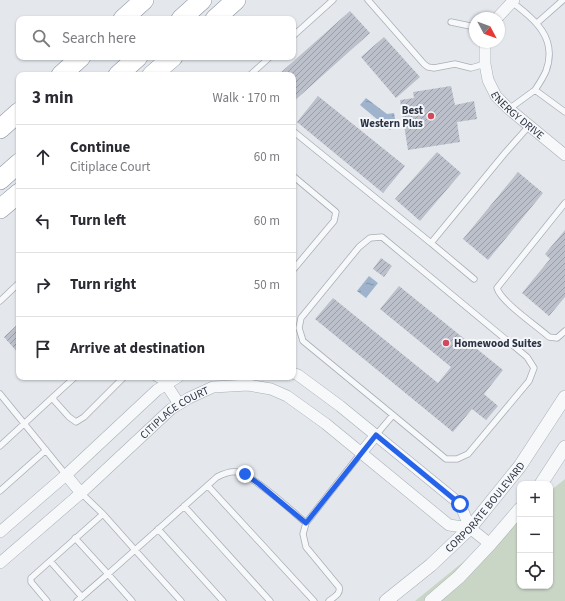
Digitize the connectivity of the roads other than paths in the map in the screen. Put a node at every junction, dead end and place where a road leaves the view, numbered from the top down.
1 (144, 0) edge
2 (202, 0) edge
3 (236, 0) edge
4 (333, 0) edge
5 (368, 0) edge
6 (563, 0) edge
7 (513, 1) edge
8 (503, 12) edge
9 (126, 16) edge
10 (184, 16) edge
11 (218, 16) edge
12 (451, 22) dead end
13 (537, 23) junction
14 (469, 26) edge
15 (296, 33) edge
16 (485, 48) edge
17 (78, 60) edge
18 (135, 60) edge
19 (170, 60) edge
20 (267, 60) edge
21 (484, 64) junction
22 (64, 72) edge
23 (121, 72) edge
24 (156, 72) edge
25 (253, 72) edge
26 (535, 90) junction
27 (508, 109) junction
28 (565, 112) edge
29 (16, 115) edge
30 (529, 126) junction
31 (0, 130) edge
32 (296, 133) edge
33 (565, 155) edge
34 (16, 166) edge
35 (296, 179) edge
36 (0, 180) edge
37 (16, 196) edge
38 (565, 203) edge
39 (0, 209) edge
40 (431, 243) junction
41 (296, 266) edge
42 (474, 279) dead end
43 (16, 286) edge
44 (0, 300) edge
45 (565, 331) edge
46 (296, 374) edge
47 (72, 380) edge
48 (121, 380) edge
49 (159, 380) edge
50 (173, 380) edge
51 (265, 383) edge
52 (166, 384) junction
53 (0, 394) edge
54 (565, 397) edge
55 (52, 398) junction
56 (179, 404) junction
57 (393, 415) junction
58 (24, 424) junction
59 (376, 435) junction
60 (0, 446) edge
61 (565, 447) edge
62 (46, 450) junction
63 (361, 453) junction
64 (66, 475) junction
65 (543, 481) edge
66 (208, 486) junction
67 (0, 491) edge
68 (81, 492) junction
69 (184, 506) junction
70 (517, 512) edge
71 (103, 514) junction
72 (306, 523) junction
73 (470, 528) junction
74 (158, 529) junction
75 (0, 532) edge
76 (75, 538) junction
77 (490, 544) junction
78 (135, 550) junction
79 (50, 561) junction
80 (0, 563) edge
81 (108, 574) junction
82 (80, 599) edge
83 (47, 601) edge
84 (132, 601) edge
85 (181, 601) edge
86 (223, 601) edge
87 (270, 601) edge
88 (314, 601) edge
89 (329, 601) edge
90 (386, 601) edge
91 (431, 601) edge

1 - 9 highway
2 - 10 highway
3 - 11 highway
4 - 15 lane
5 - 21 lane
6 - 13 lane
7 - 8 street
7 - 13 lane
12 - 14 lane
13 - 26 lane
16 - 21 street, ENERGY DRIVE
17 - 22 highway
18 - 23 highway
19 - 24 highway
20 - 25 lane
21 - 27 street, ENERGY DRIVE
26 - 27 lane
26 - 28 lane
27 - 30 street, ENERGY DRIVE
29 - 31 highway
30 - 33 street, ENERGY DRIVE
30 - 40 lane
32 - 40 lane
34 - 36 highway
35 - 41 lane
37 - 39 highway
38 - 45 lane
40 - 42 lane
43 - 44 lane
46 - 59 street
47 - 55 lane
48 - 55 lane
49 - 52 lane
50 - 52 street
51 - 56 street, CITIPLACE COURT
51 - 63 street, CITIPLACE COURT
52 - 56 street
52 - 64 street
53 - 58 lane
54 - 73 street, CORPORATE BOULEVARD
55 - 58 lane
56 - 68 street, CITIPLACE COURT
57 - 57 lane
57 - 59 lane
58 - 60 lane
58 - 62 lane
59 - 63 street
59 - 73 street
61 - 65 street
62 - 64 lane
62 - 67 lane
63 - 72 lane
63 - 73 street, CITIPLACE COURT
64 - 68 street
64 - 75 street
66 - 69 lane
66 - 72 lane
66 - 88 lane
68 - 71 lane
68 - 80 street, CITIPLACE COURT
69 - 74 lane
69 - 87 lane
70 - 77 street
71 - 76 lane
71 - 78 lane
72 - 89 lane
73 - 77 street
73 - 90 street, CORPORATE BOULEVARD
74 - 78 lane
74 - 86 lane
76 - 79 lane
76 - 81 lane
77 - 91 street
78 - 81 lane
78 - 85 lane
79 - 82 lane
79 - 83 lane
81 - 82 lane
81 - 84 lane

